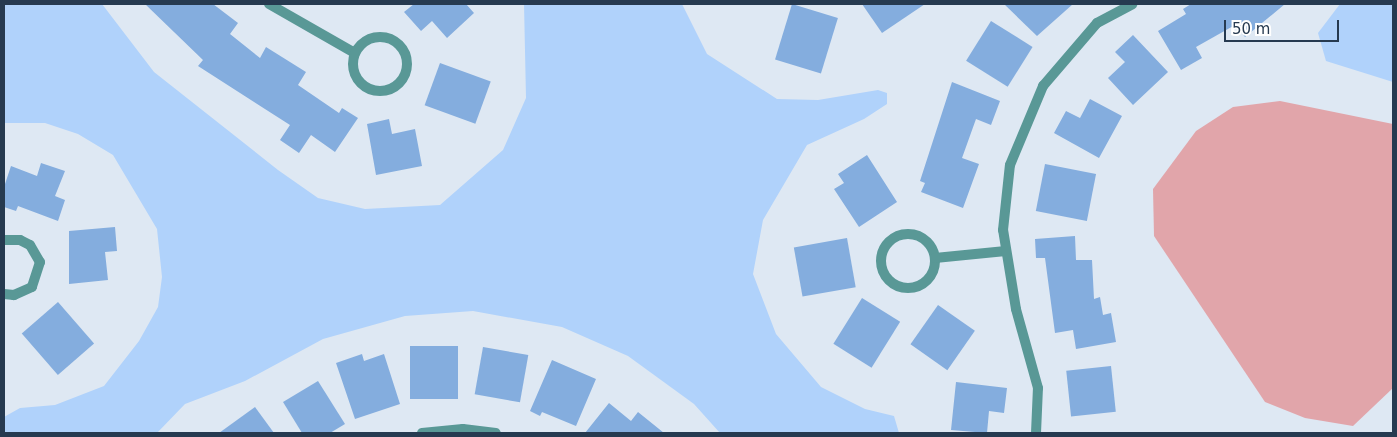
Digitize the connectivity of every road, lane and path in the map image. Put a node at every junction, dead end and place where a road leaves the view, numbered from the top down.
1 (269, 4) edge
2 (1125, 5) edge
3 (355, 53) junction
4 (4, 240) edge
5 (1006, 251) junction
6 (935, 258) junction
7 (4, 294) edge
8 (422, 433) edge
9 (496, 433) edge
10 (1036, 433) edge

1 - 3 street
2 - 5 street
3 - 3 street
4 - 7 street
5 - 6 street
5 - 10 street
6 - 6 street
8 - 9 street

